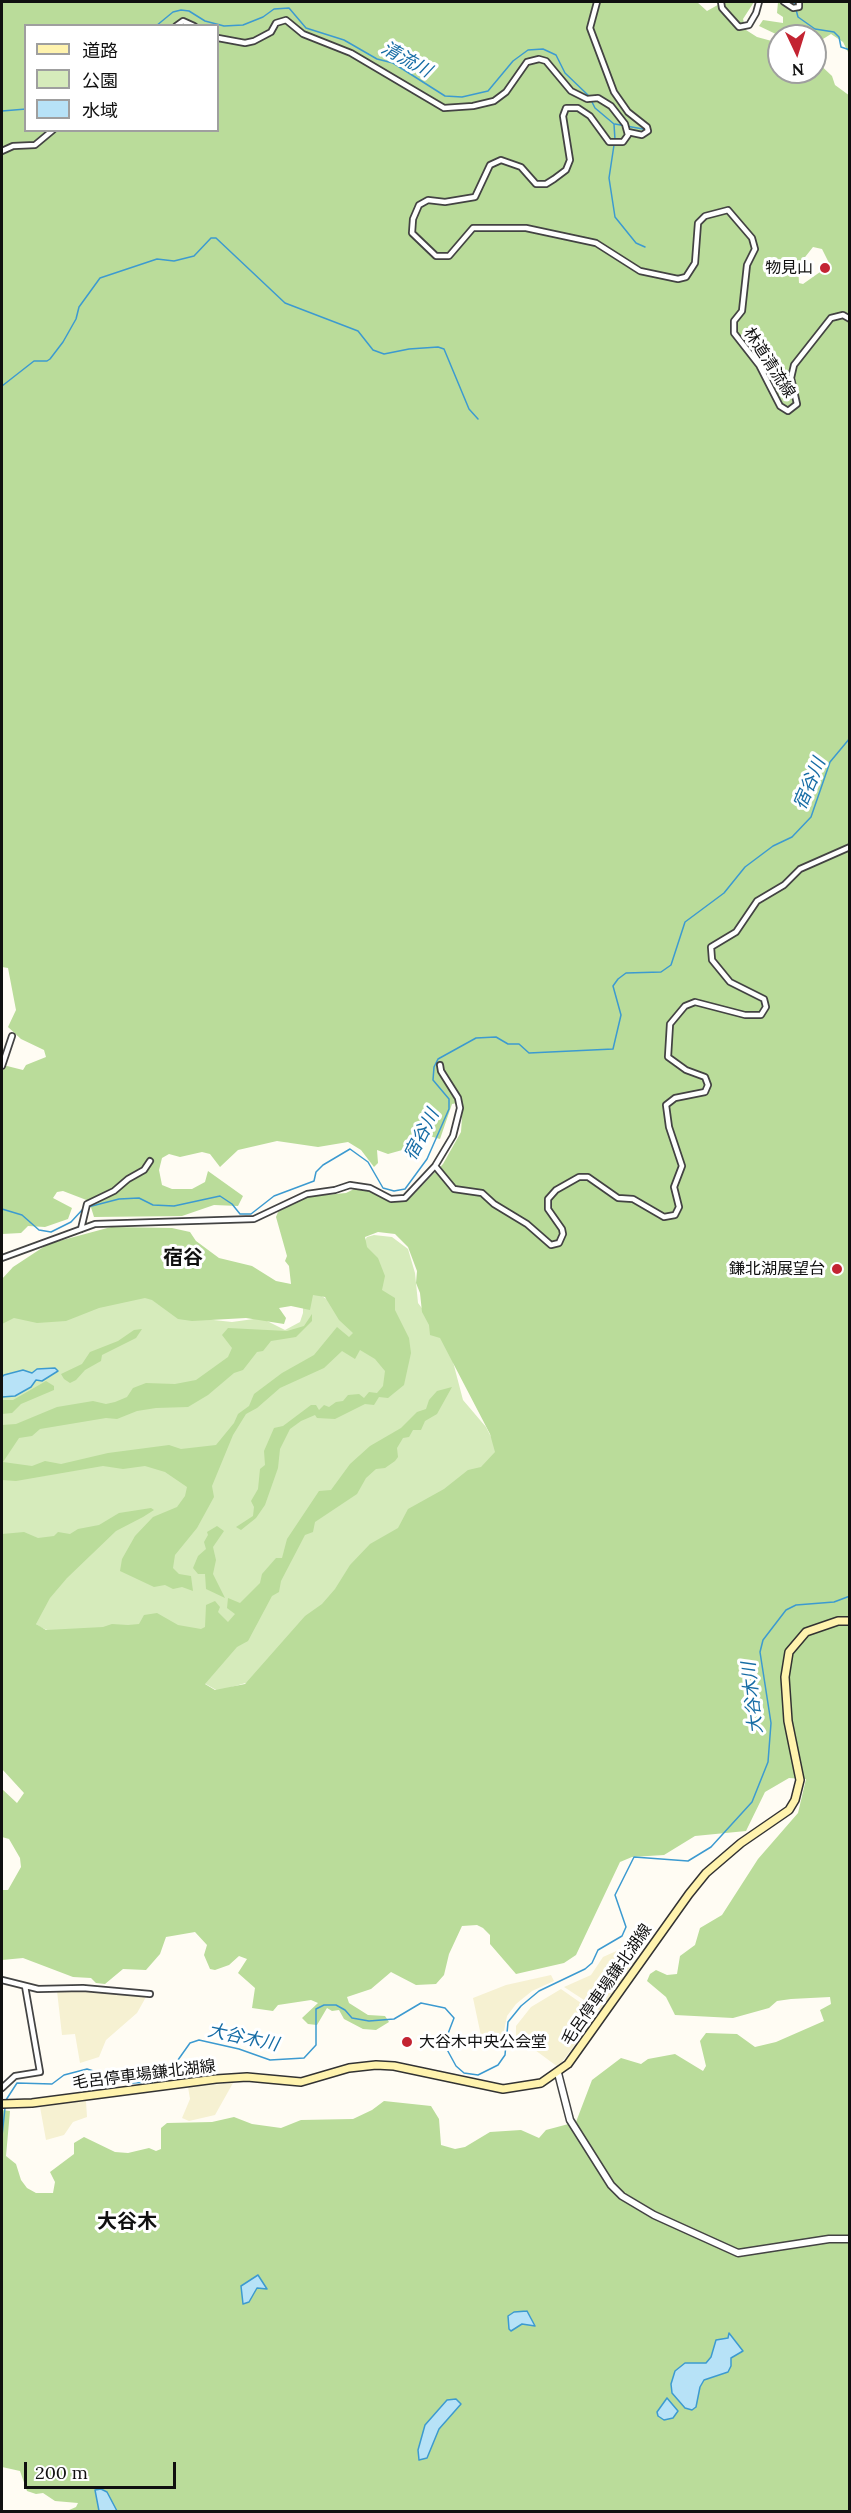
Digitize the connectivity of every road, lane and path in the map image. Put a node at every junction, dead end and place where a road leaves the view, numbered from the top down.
1 (597, 2) edge
2 (721, 2) edge
3 (759, 2) edge
4 (784, 2) edge
5 (799, 2) edge
6 (219, 38) edge
7 (51, 132) edge
8 (628, 132) junction
9 (2, 151) edge
10 (849, 319) edge
11 (849, 847) edge
12 (12, 1036) dead end
13 (440, 1065) dead end
14 (2, 1066) edge
15 (150, 1161) dead end
16 (435, 1166) junction
17 (81, 1229) junction
18 (2, 1249) edge
19 (7, 1254) junction
20 (2, 1258) edge
21 (849, 1621) edge
22 (2, 1980) edge
23 (25, 1986) junction
24 (150, 1994) dead end
25 (558, 2073) junction
26 (2, 2088) edge
27 (4, 2104) edge
28 (849, 2239) edge

1 - 8 street, 林道清流線
2 - 3 street
4 - 5 street
6 - 8 street
7 - 9 street
8 - 10 street, 林道清流線
11 - 16 street
12 - 14 street
13 - 16 street
15 - 17 street
16 - 17 street
17 - 19 street
18 - 19 street
19 - 20 street
21 - 25 main road, 毛呂停車場鎌北湖線
22 - 23 street
23 - 24 street
23 - 26 street
25 - 27 main road, 毛呂停車場鎌北湖線
25 - 28 street

